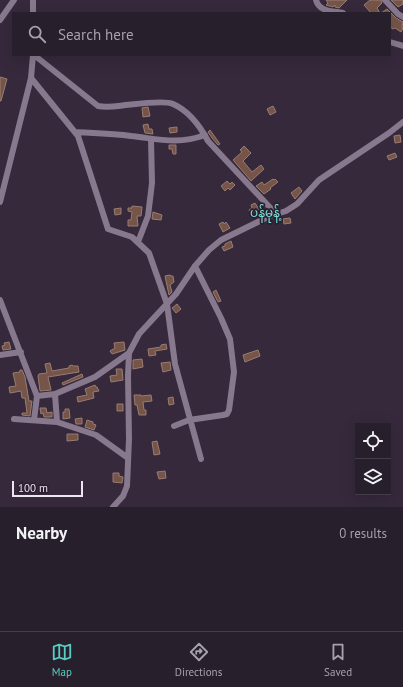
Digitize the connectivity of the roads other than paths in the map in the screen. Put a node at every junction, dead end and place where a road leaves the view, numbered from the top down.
1 (14, 0) edge
2 (33, 0) edge
3 (316, 0) edge
4 (385, 0) edge
5 (33, 12) edge
6 (335, 12) edge
7 (403, 17) edge
8 (0, 20) edge
9 (391, 42) edge
10 (403, 46) edge
11 (34, 56) edge
12 (35, 56) edge
13 (31, 78) junction
14 (403, 122) edge
15 (75, 132) junction
16 (205, 135) junction
17 (151, 139) junction
18 (0, 202) edge
19 (276, 214) junction
20 (138, 242) junction
21 (195, 266) junction
22 (0, 300) edge
23 (167, 304) junction
24 (21, 352) junction
25 (129, 353) junction
26 (0, 356) edge
27 (55, 394) junction
28 (37, 396) junction
29 (14, 419) dead end
30 (34, 420) junction
31 (190, 420) junction
32 (57, 422) junction
33 (174, 426) dead end
34 (128, 458) junction
35 (201, 459) dead end
36 (113, 507) edge

1 - 8 street
2 - 5 street
3 - 6 street
4 - 7 street
9 - 10 street
11 - 13 street
12 - 16 street
13 - 15 street
13 - 18 street
14 - 19 street
15 - 17 street
15 - 20 street
16 - 17 street
16 - 19 street
17 - 20 street
19 - 21 street
20 - 23 street
21 - 23 street
21 - 31 street
22 - 24 street
23 - 25 street
23 - 31 street
24 - 26 street
24 - 28 street
25 - 27 street
25 - 34 street
27 - 28 street
27 - 32 street
28 - 30 street
29 - 30 street
30 - 32 street
31 - 33 street
31 - 35 street
32 - 34 street
34 - 36 street

